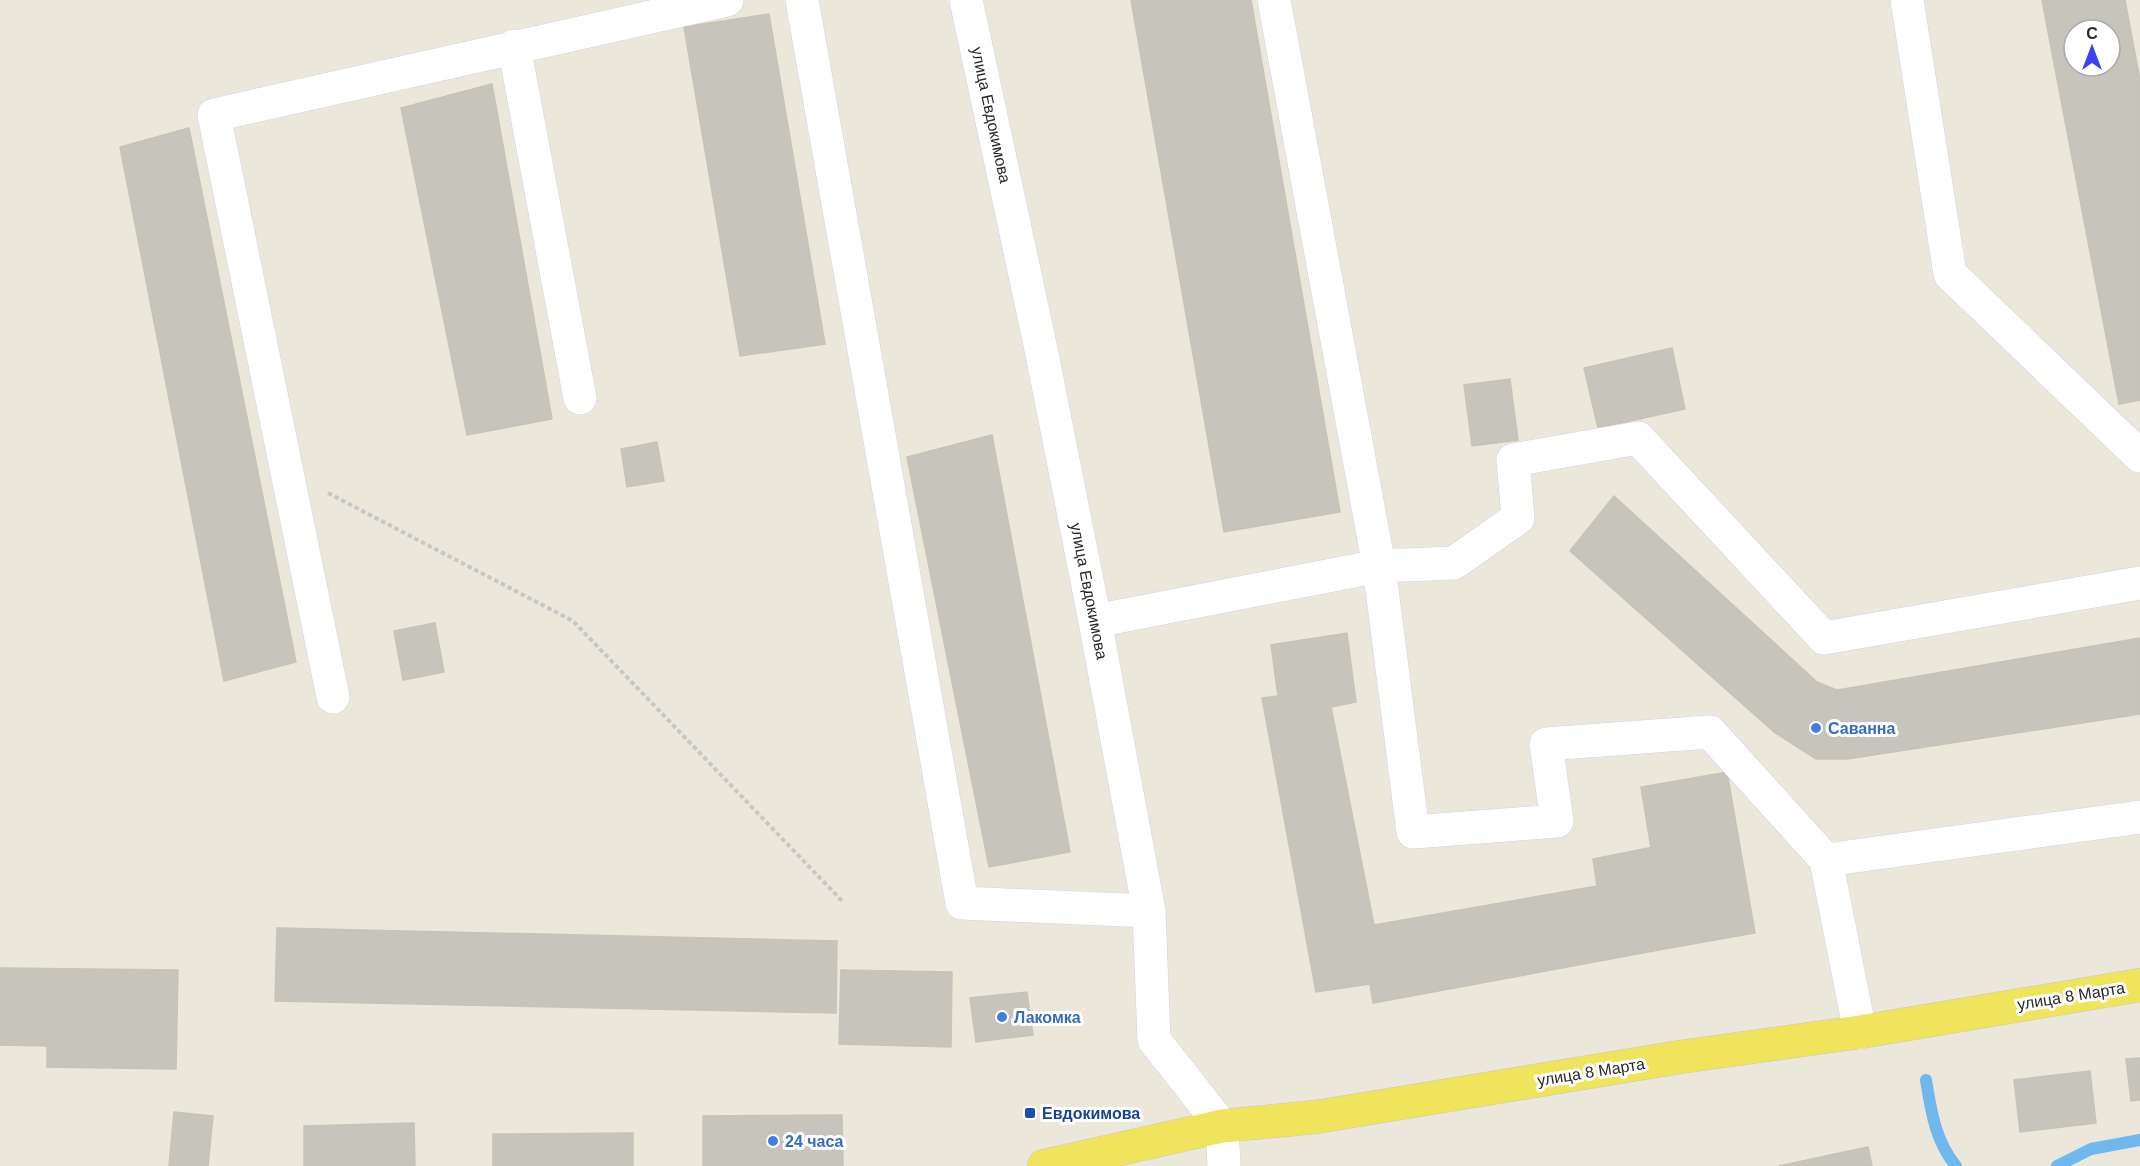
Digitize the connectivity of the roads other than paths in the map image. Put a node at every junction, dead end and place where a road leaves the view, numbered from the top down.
1 (727, 0) edge
2 (802, 0) edge
3 (966, 0) edge
4 (1274, 0) edge
5 (1907, 0) edge
6 (514, 46) junction
7 (580, 398) dead end
8 (2140, 456) edge
9 (1379, 566) junction
10 (2140, 583) edge
11 (1095, 621) junction
12 (333, 697) dead end
13 (2140, 817) edge
14 (1826, 860) junction
15 (1149, 911) junction
16 (2140, 984) edge
17 (1860, 1032) junction
18 (1222, 1126) junction
19 (1044, 1166) edge
20 (1224, 1166) edge

1 - 6 street
2 - 15 street
3 - 11 street, улица Евдокимова
4 - 9 street
5 - 8 street
6 - 7 street
6 - 12 street
9 - 10 street
9 - 11 street
9 - 14 street
11 - 15 street, улица Евдокимова
13 - 14 street
14 - 17 street
15 - 18 street, улица Евдокимова
16 - 17 main road, улица 8 Марта
17 - 18 main road, улица 8 Марта
18 - 19 main road, улица 8 Марта
18 - 20 street

